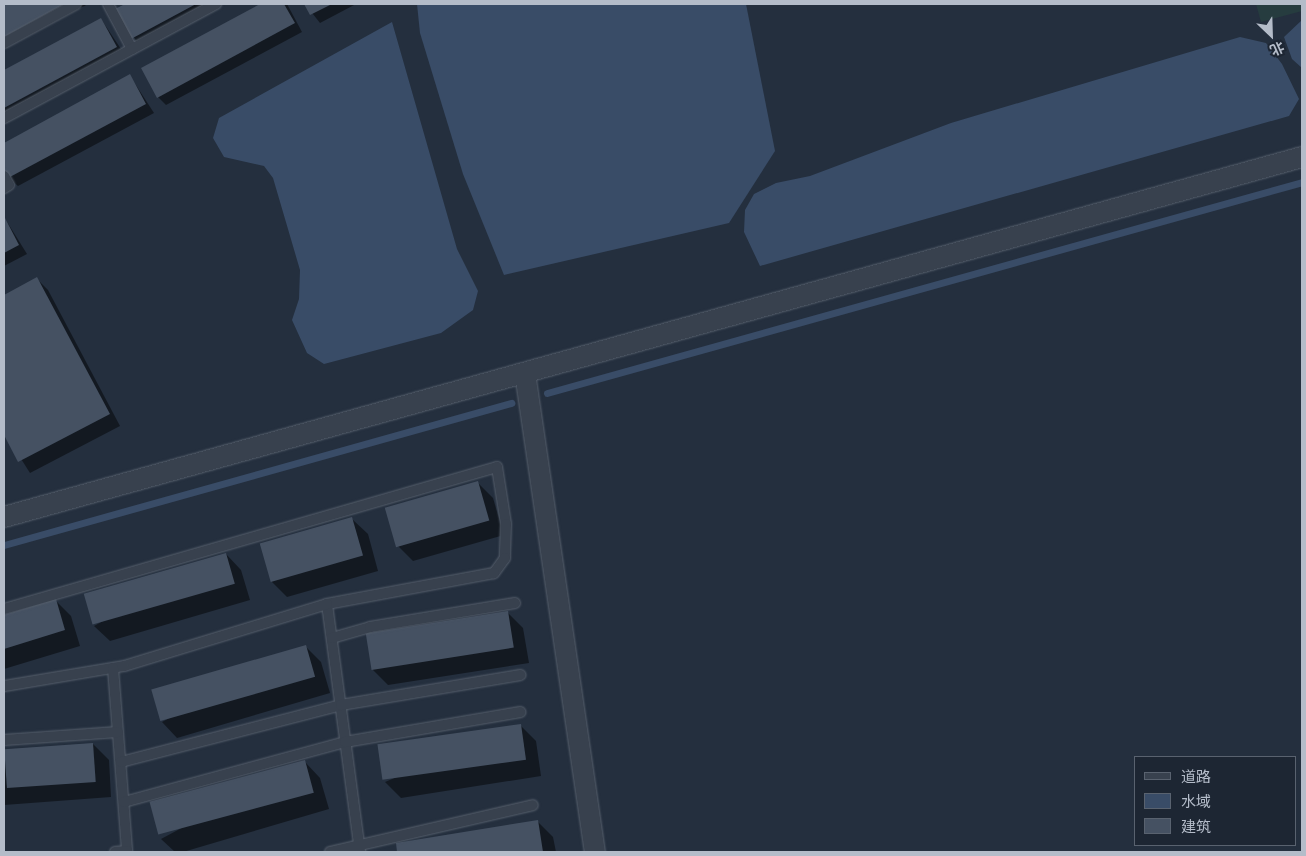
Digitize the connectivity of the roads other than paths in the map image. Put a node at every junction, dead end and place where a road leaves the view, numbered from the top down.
1 (76, 4) edge
2 (108, 4) edge
3 (216, 4) edge
4 (4, 43) edge
5 (132, 49) junction
6 (4, 118) edge
7 (1302, 157) edge
8 (4, 176) edge
9 (4, 188) edge
10 (525, 373) junction
11 (4, 517) edge
12 (515, 602) dead end
13 (327, 604) junction
14 (4, 609) edge
15 (332, 638) junction
16 (113, 668) junction
17 (521, 675) dead end
18 (4, 686) edge
19 (341, 705) junction
20 (520, 712) dead end
21 (118, 732) junction
22 (4, 740) edge
23 (345, 742) junction
24 (121, 762) junction
25 (124, 802) junction
26 (533, 805) dead end
27 (359, 848) edge
28 (114, 852) edge
29 (127, 852) edge
30 (330, 852) edge
31 (595, 852) edge

1 - 4 lane
2 - 5 lane
3 - 5 lane
5 - 6 lane
7 - 10 street
8 - 9 lane
10 - 11 street
10 - 31 street
12 - 15 lane
13 - 14 lane
13 - 15 lane
13 - 16 lane
15 - 19 lane
16 - 18 lane
16 - 21 lane
17 - 19 lane
19 - 23 lane
19 - 24 lane
20 - 23 lane
21 - 22 lane
21 - 24 lane
23 - 25 lane
23 - 27 lane
24 - 25 lane
25 - 29 lane
26 - 27 lane
27 - 30 lane
28 - 29 lane

